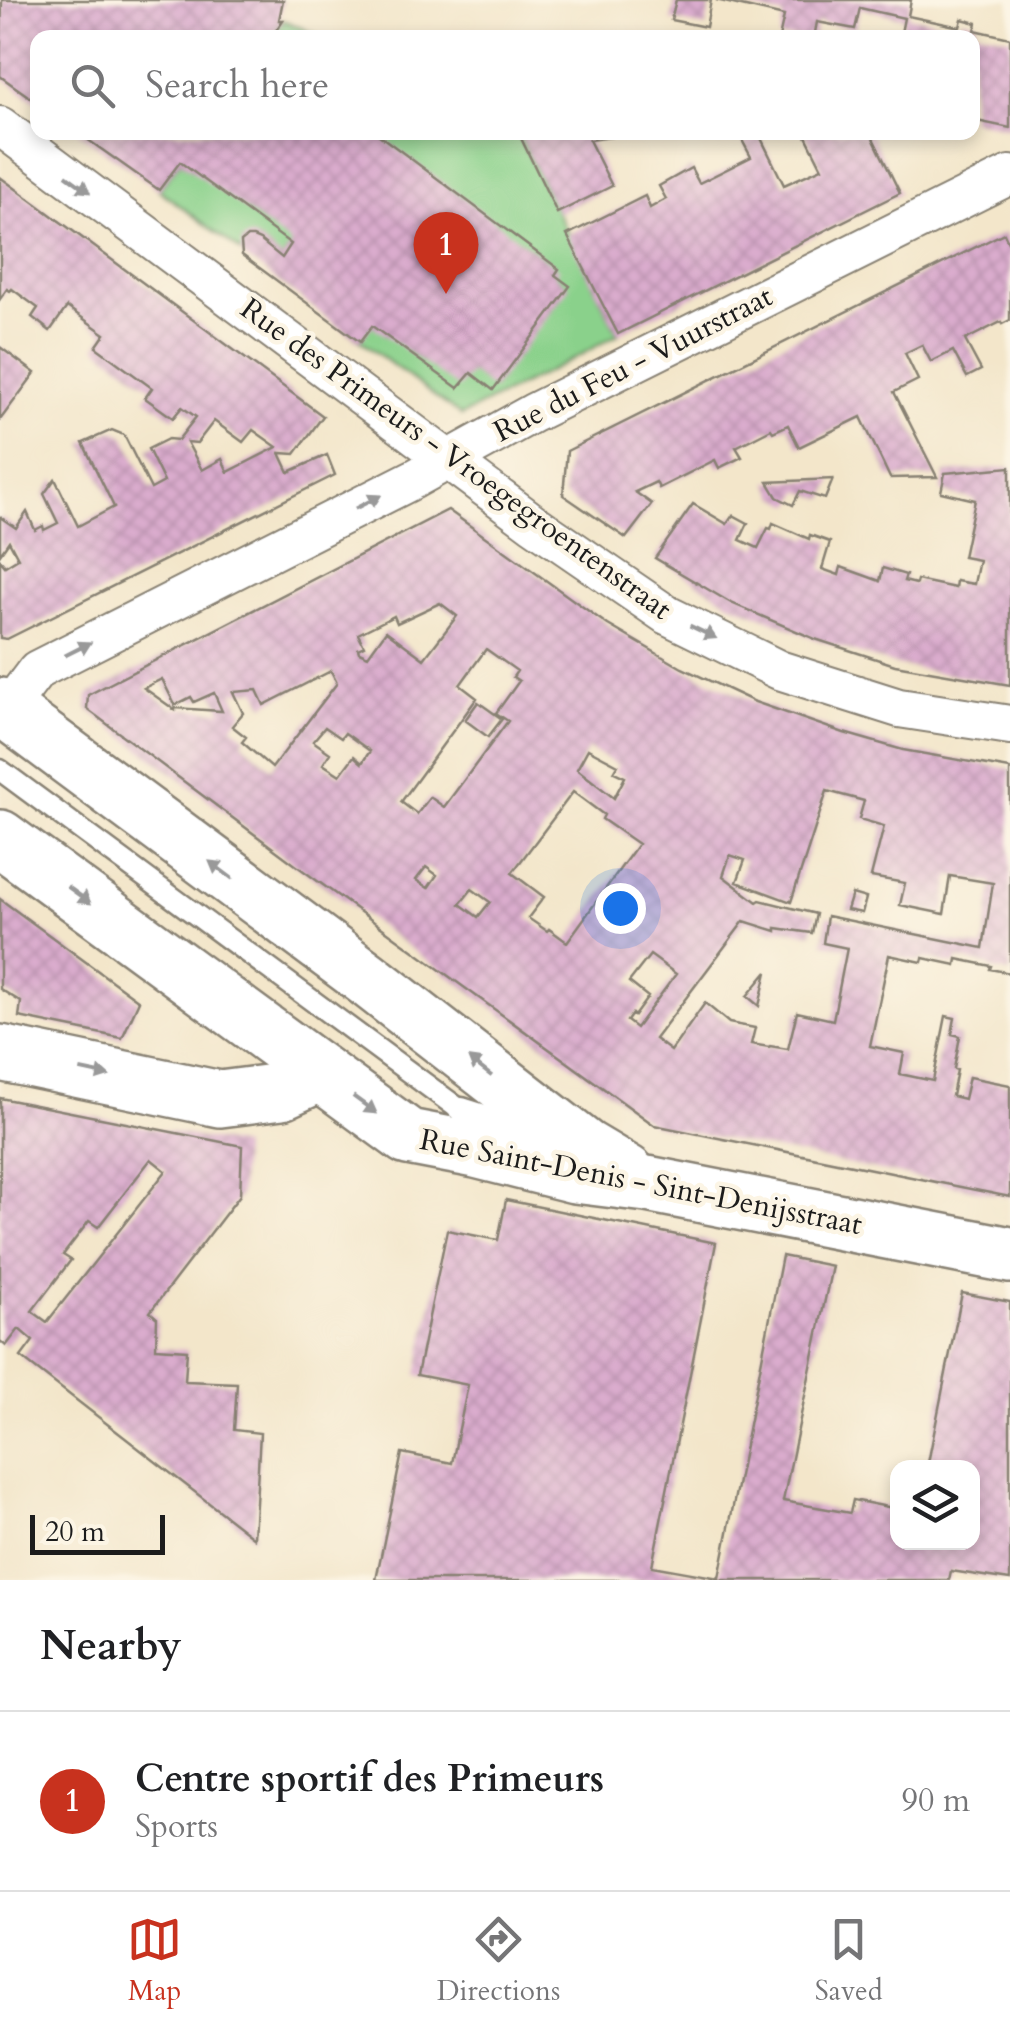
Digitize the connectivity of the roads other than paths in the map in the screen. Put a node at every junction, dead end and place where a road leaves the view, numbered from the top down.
1 (0, 126) edge
2 (1010, 174) edge
3 (450, 459) junction
4 (3, 708) edge
5 (1010, 725) edge
6 (0, 770) edge
7 (0, 838) edge
8 (0, 1053) edge
9 (321, 1073) junction
10 (455, 1106) junction
11 (585, 1148) junction
12 (515, 1160) junction
13 (648, 1184) junction
14 (1010, 1255) edge

1 -> 3 street, Rue des Primeurs - Vroegegroentenstraat
2 - 3 street, Rue du Feu - Vuurstraat
4 -> 3 street, Rue du Feu - Vuurstraat
3 -> 5 street, Rue des Primeurs - Vroegegroentenstraat
11 -> 4 main road
6 - 10 lane
7 -> 9 main road, Rue Saint-Denis - Sint-Denijsstraat
8 -> 9 main road
9 -> 12 main road, Rue Saint-Denis - Sint-Denijsstraat
10 - 11 lane
10 - 12 lane
11 - 13 main road
12 - 13 main road, Rue Saint-Denis - Sint-Denijsstraat
13 - 14 main road, Rue Saint-Denis - Sint-Denijsstraat

